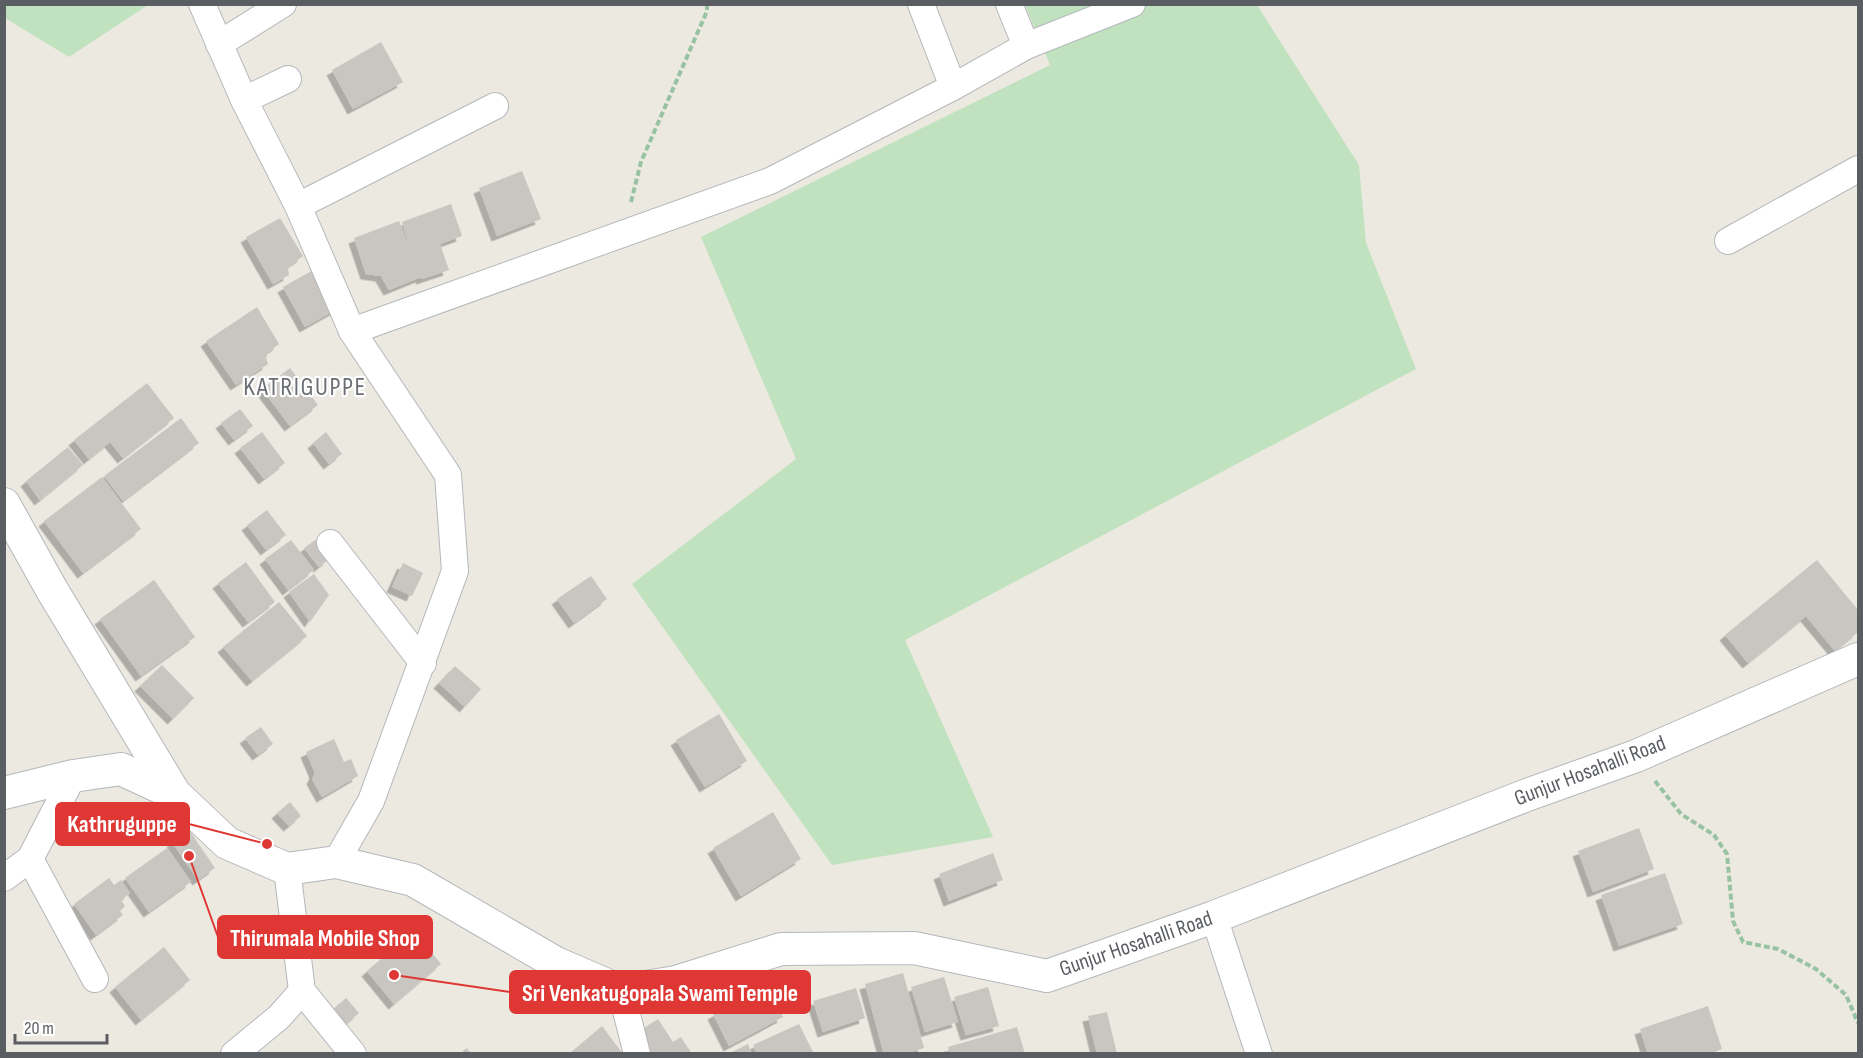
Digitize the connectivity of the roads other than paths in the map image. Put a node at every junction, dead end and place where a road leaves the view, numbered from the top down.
1 (202, 4) edge
2 (283, 4) edge
3 (921, 4) edge
4 (1009, 4) edge
5 (1132, 4) edge
6 (219, 44) junction
7 (1026, 46) junction
8 (288, 79) dead end
9 (953, 87) junction
10 (244, 100) junction
11 (495, 106) dead end
12 (1858, 170) edge
13 (298, 206) junction
14 (1728, 242) dead end
15 (352, 331) junction
16 (4, 504) edge
17 (330, 543) dead end
18 (1858, 659) edge
19 (423, 663) junction
20 (73, 776) junction
21 (4, 793) edge
22 (175, 794) junction
23 (30, 859) junction
24 (336, 862) junction
25 (287, 869) junction
26 (4, 878) edge
27 (1214, 917) junction
28 (95, 979) dead end
29 (302, 991) junction
30 (621, 991) junction
31 (234, 1053) edge
32 (353, 1053) edge
33 (637, 1053) edge
34 (1259, 1053) edge

1 - 6 street
2 - 6 street
3 - 9 street
4 - 7 street
5 - 7 street
6 - 10 street
7 - 9 street
8 - 10 street
9 - 15 street
10 - 13 street
11 - 13 street
12 - 14 street
13 - 15 street
15 - 19 street
16 - 22 street
17 - 19 street
18 - 27 street, Gunjur Hosahalli Road
19 - 24 street
20 - 21 street
20 - 22 street
20 - 23 street
22 - 25 street
23 - 26 street
23 - 28 street
24 - 25 street
24 - 30 street
25 - 29 street
27 - 30 street, Gunjur Hosahalli Road
27 - 34 street
29 - 31 street
29 - 32 street
30 - 33 street

